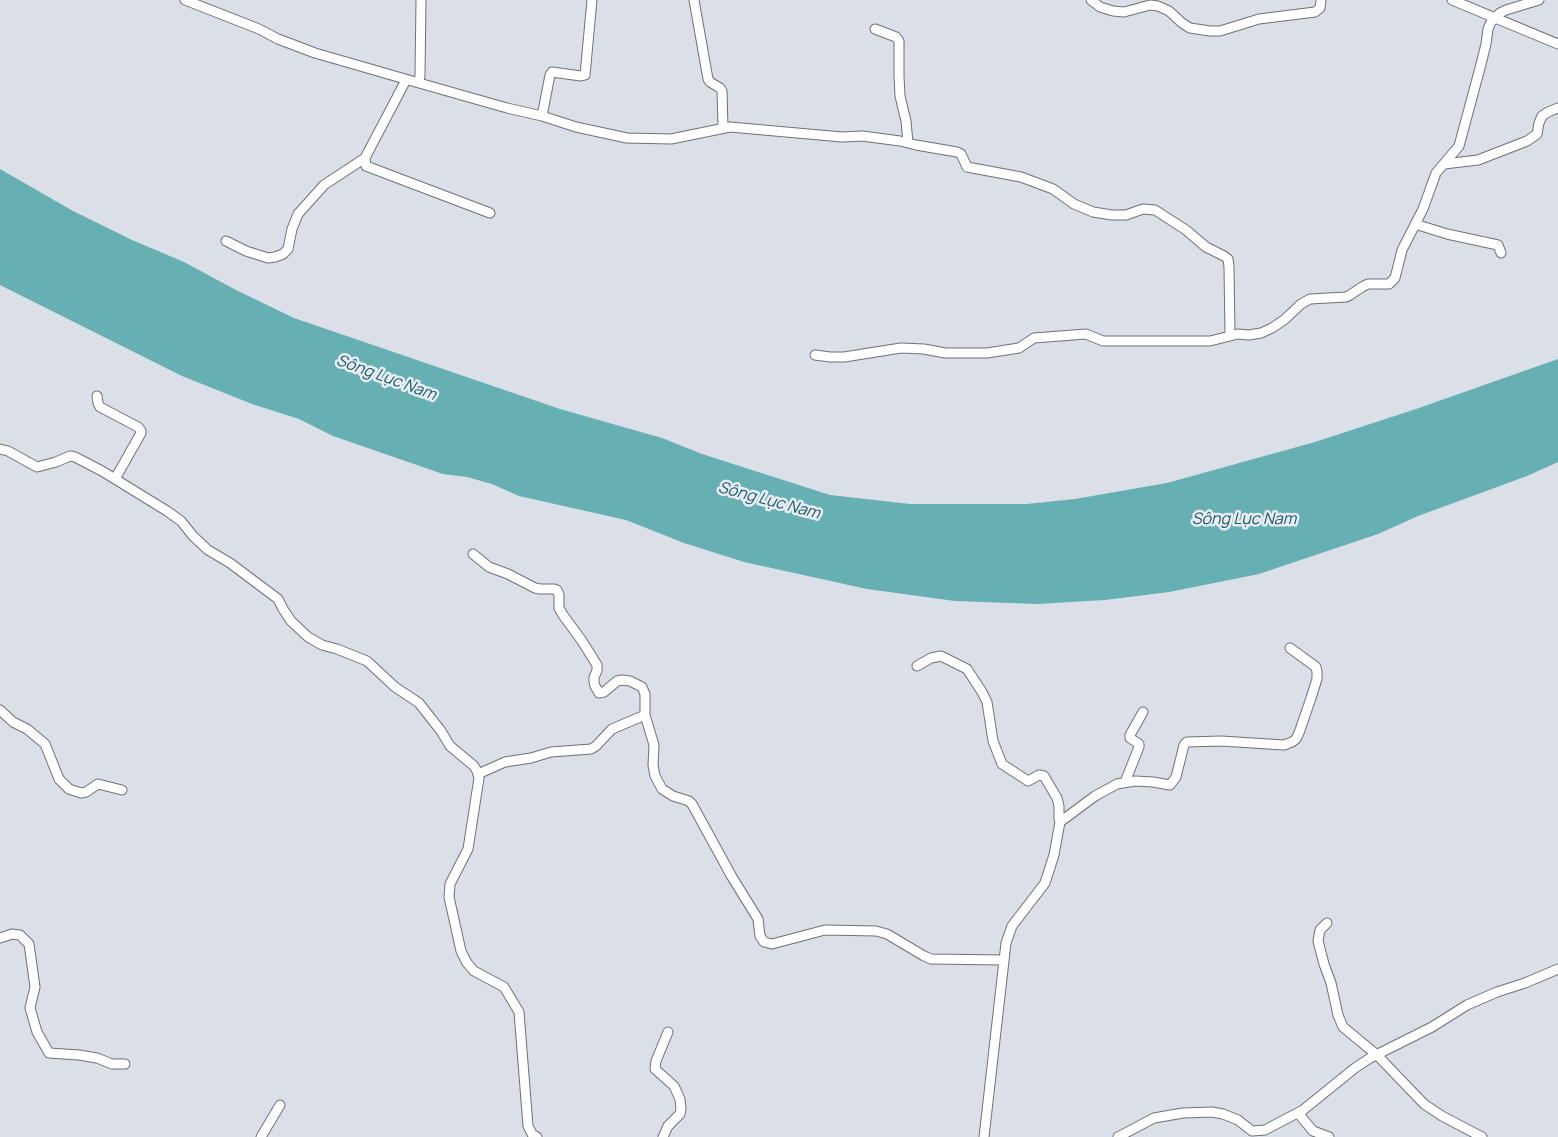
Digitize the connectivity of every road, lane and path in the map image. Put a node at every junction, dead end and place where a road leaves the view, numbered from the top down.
1 (185, 0) edge
2 (421, 0) edge
3 (592, 0) edge
4 (694, 0) edge
5 (1091, 0) edge
6 (1321, 0) edge
7 (1452, 0) edge
8 (1539, 0) edge
9 (1494, 18) junction
10 (875, 29) dead end
11 (1558, 44) edge
12 (406, 80) junction
13 (418, 84) junction
14 (1558, 108) edge
15 (542, 116) junction
16 (723, 128) junction
17 (908, 143) junction
18 (365, 158) junction
19 (1444, 164) junction
20 (490, 213) dead end
21 (1415, 224) junction
22 (226, 241) dead end
23 (1501, 253) dead end
24 (1230, 336) junction
25 (815, 355) dead end
26 (97, 396) dead end
27 (0, 449) edge
28 (115, 479) junction
29 (473, 554) dead end
30 (1290, 648) dead end
31 (917, 666) dead end
32 (0, 710) edge
33 (1143, 712) dead end
34 (645, 715) junction
35 (478, 774) junction
36 (1125, 782) junction
37 (122, 790) dead end
38 (1060, 822) junction
39 (1327, 923) dead end
40 (0, 938) edge
41 (1004, 960) junction
42 (1558, 969) edge
43 (668, 1032) dead end
44 (1377, 1055) junction
45 (125, 1064) dead end
46 (280, 1106) dead end
47 (1298, 1113) junction
48 (1253, 1134) edge
49 (261, 1137) edge
50 (537, 1137) edge
51 (663, 1137) edge
52 (984, 1137) edge
53 (1118, 1137) edge
54 (1329, 1137) edge
55 (1482, 1137) edge

1 - 12 street
2 - 13 street
3 - 15 street
4 - 16 street
5 - 6 street
7 - 9 street
8 - 9 street
9 - 11 street
9 - 19 street
10 - 17 street
12 - 13 street
12 - 18 street
13 - 15 street
14 - 19 street
15 - 16 street
16 - 17 street
17 - 24 street
18 - 20 street
18 - 22 street
19 - 21 street
21 - 23 street
21 - 24 street
24 - 25 street
26 - 28 street
27 - 28 street
28 - 35 street
29 - 34 street
30 - 36 street
31 - 38 street
32 - 37 street
33 - 36 street
34 - 35 street
34 - 41 street
35 - 50 street
36 - 38 street
38 - 41 street
39 - 44 street
40 - 45 street
41 - 52 street
42 - 44 street
43 - 51 street
44 - 47 street
44 - 55 street
46 - 49 street
47 - 48 street
47 - 54 street
48 - 53 street

